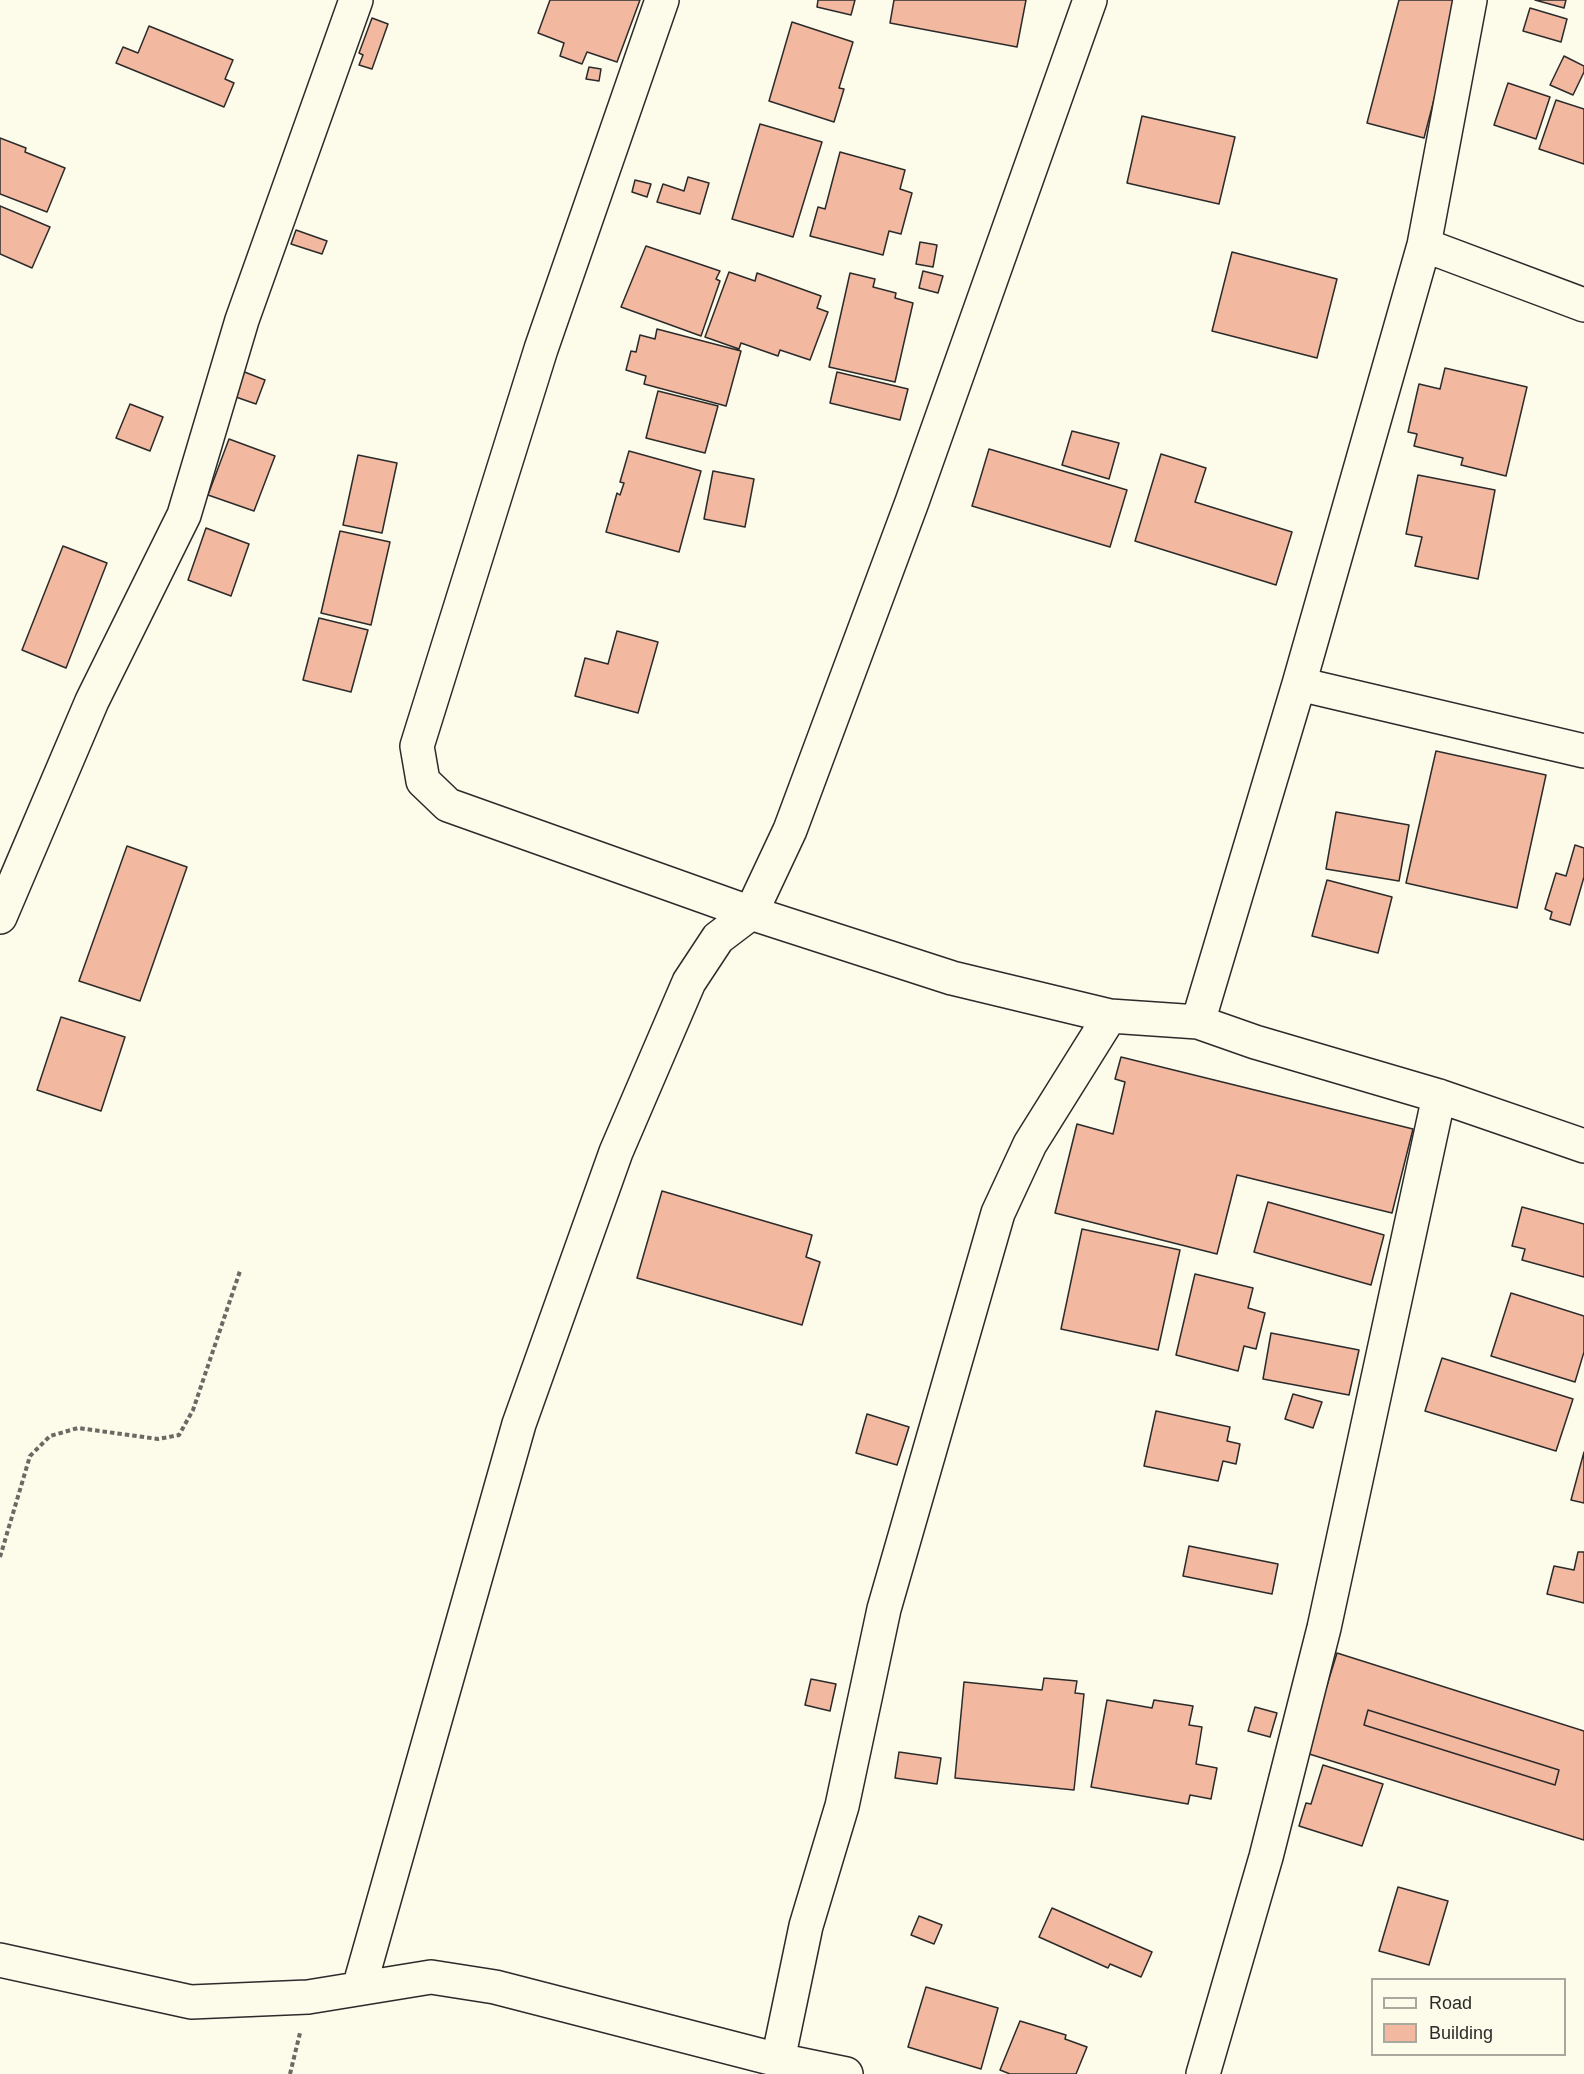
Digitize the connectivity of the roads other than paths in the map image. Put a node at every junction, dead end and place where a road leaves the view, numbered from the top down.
1 (356, 0) edge
2 (662, 0) edge
3 (1090, 0) edge
4 (1470, 0) edge
5 (1424, 245) junction
6 (1584, 305) edge
7 (1299, 684) junction
8 (1584, 751) edge
9 (751, 913) junction
10 (0, 917) edge
11 (1110, 1016) junction
12 (1198, 1022) junction
13 (1439, 1096) junction
14 (1584, 1146) edge
15 (0, 1960) edge
16 (359, 1988) junction
17 (778, 2060) junction
18 (846, 2074) edge
19 (1203, 2074) edge

1 - 10 street
2 - 9 street
3 - 9 street
4 - 5 street
5 - 6 street
5 - 7 street
7 - 8 street
7 - 12 street
9 - 11 street
9 - 16 street
11 - 12 street
11 - 17 street
12 - 13 street
13 - 14 street
13 - 19 street
15 - 16 street
16 - 17 street
17 - 18 street

